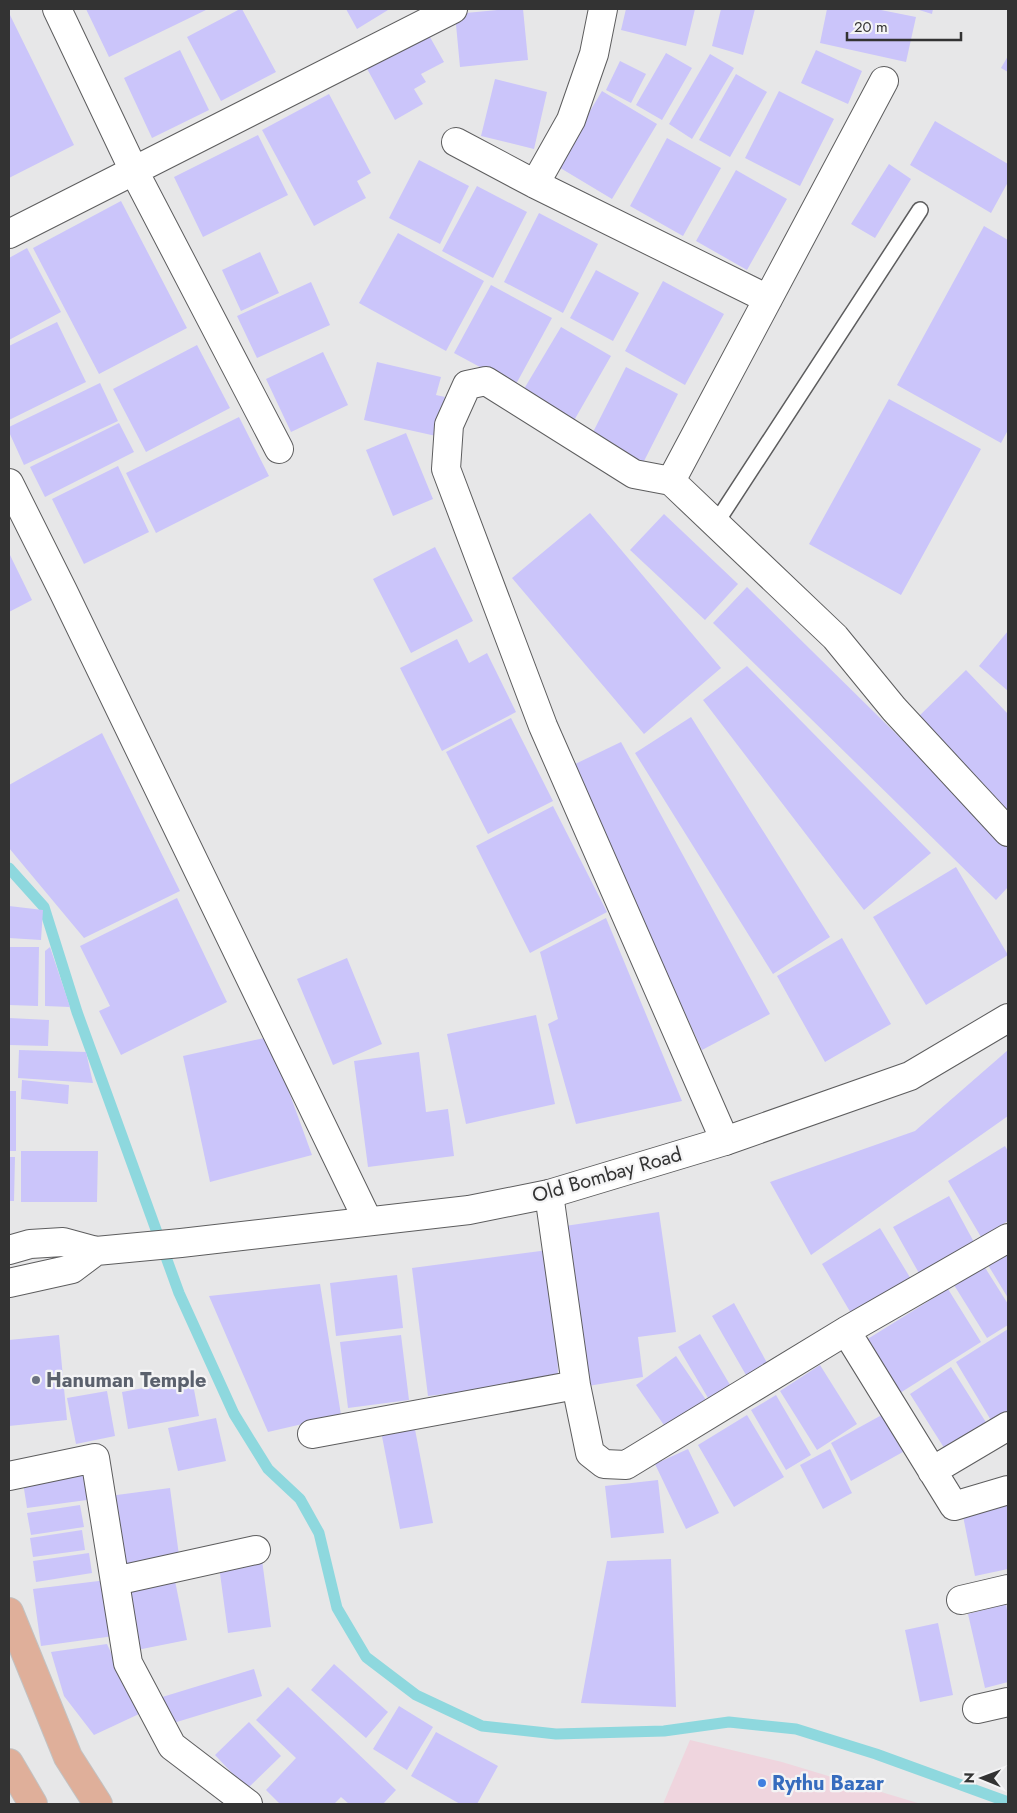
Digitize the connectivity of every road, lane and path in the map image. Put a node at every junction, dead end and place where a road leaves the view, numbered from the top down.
1 (57, 9) edge
2 (453, 9) edge
3 (603, 9) edge
4 (884, 81) dead end
5 (456, 142) dead end
6 (134, 171) junction
7 (535, 184) junction
8 (920, 210) dead end
9 (9, 234) edge
10 (768, 299) junction
11 (279, 449) dead end
12 (671, 481) junction
13 (9, 483) edge
14 (716, 523) junction
15 (1008, 832) edge
16 (1008, 1018) edge
17 (724, 1141) junction
18 (549, 1194) junction
19 (368, 1221) junction
20 (1008, 1238) edge
21 (9, 1250) edge
22 (96, 1251) junction
23 (9, 1283) edge
24 (846, 1331) junction
25 (576, 1385) junction
26 (1008, 1426) edge
27 (312, 1434) dead end
28 (932, 1470) junction
29 (9, 1476) edge
30 (1008, 1490) edge
31 (256, 1550) dead end
32 (115, 1581) junction
33 (1008, 1589) edge
34 (961, 1600) dead end
35 (9, 1612) edge
36 (1008, 1702) edge
37 (977, 1709) dead end
38 (9, 1763) edge
39 (33, 1804) edge
40 (98, 1804) edge
41 (248, 1804) edge

1 - 6 street
2 - 6 street
3 - 7 street
4 - 10 street
5 - 7 street
6 - 9 street
6 - 11 street
7 - 10 street
8 - 14 lane
10 - 12 street
12 - 14 street
12 - 17 street
13 - 19 street
14 - 15 street
16 - 17 street, Old Bombay Road
17 - 18 street, Old Bombay Road
18 - 19 street, Old Bombay Road
18 - 25 street
19 - 22 street, Old Bombay Road
20 - 24 street
21 - 22 street
22 - 23 street
24 - 25 street
24 - 28 street
25 - 27 street
26 - 28 street
28 - 30 street
29 - 32 street
31 - 32 street
32 - 41 street
33 - 34 street
35 - 40 main road
36 - 37 street
38 - 39 main road

